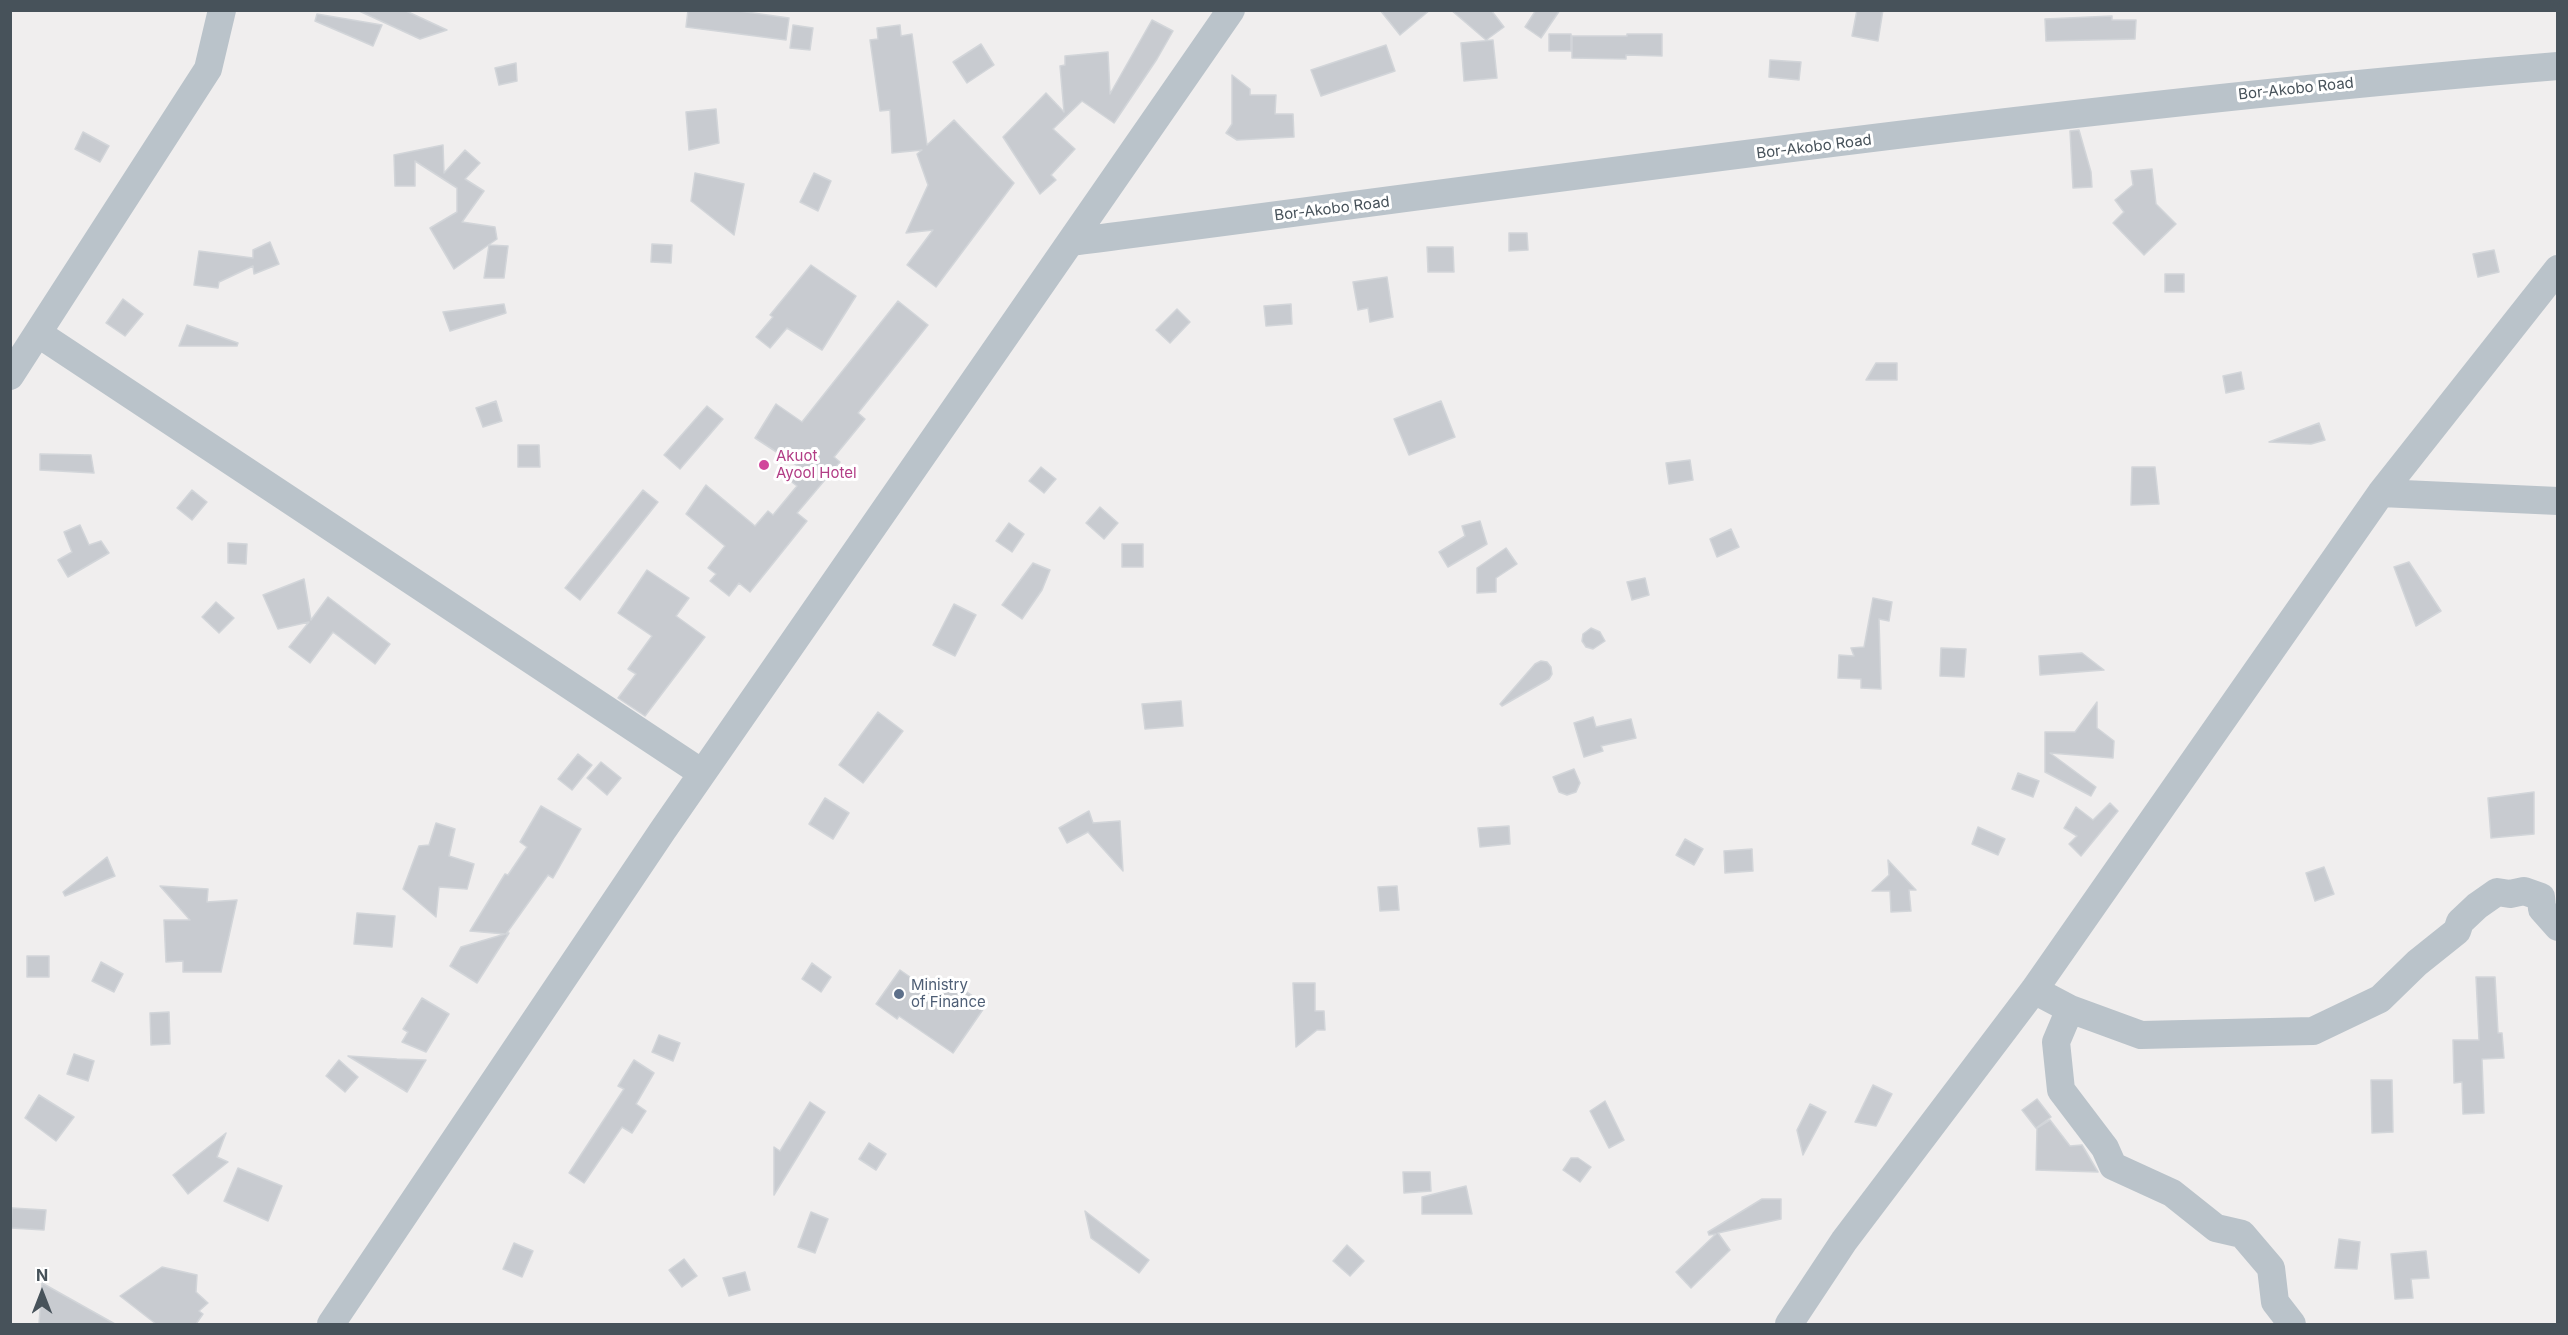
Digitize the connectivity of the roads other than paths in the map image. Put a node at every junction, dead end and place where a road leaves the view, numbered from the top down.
1 (222, 10) edge
2 (1231, 10) edge
3 (2558, 66) edge
4 (1071, 242) junction
5 (2558, 269) edge
6 (39, 334) junction
7 (10, 376) edge
8 (2381, 494) junction
9 (2558, 501) edge
10 (702, 773) junction
11 (2558, 927) edge
12 (2034, 990) junction
13 (2070, 1009) junction
14 (330, 1324) edge
15 (1789, 1324) edge
16 (2292, 1324) edge

1 - 6 street
2 - 4 street
3 - 4 street, Bor-Akobo Road
4 - 10 street
5 - 8 street
6 - 7 street
6 - 10 street
8 - 9 street
8 - 12 street
10 - 14 street
11 - 13 street
12 - 13 street
12 - 15 street
13 - 16 street

